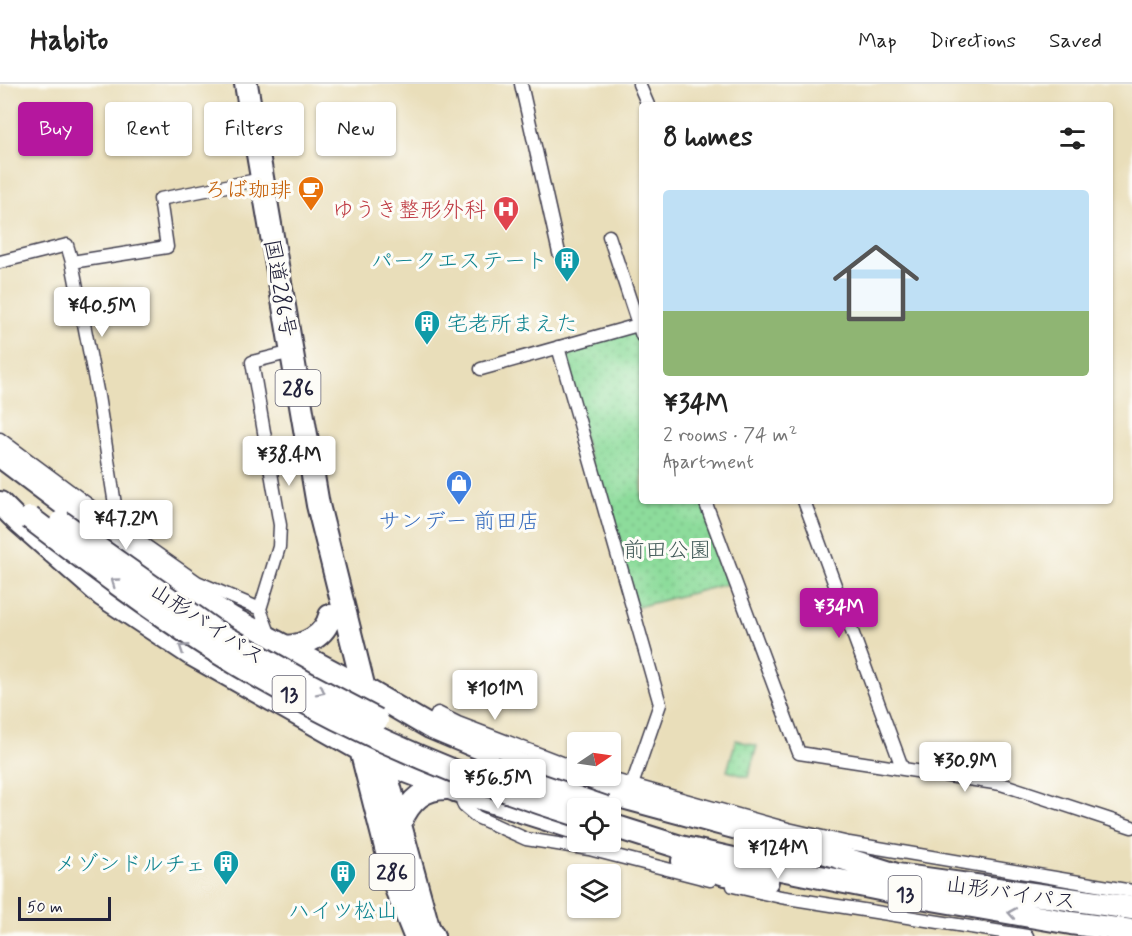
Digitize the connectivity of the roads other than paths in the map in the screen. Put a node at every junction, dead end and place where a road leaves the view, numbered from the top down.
1 (237, 84) edge
2 (246, 84) edge
3 (521, 84) edge
4 (639, 84) edge
5 (647, 102) edge
6 (252, 181) junction
7 (609, 236) dead end
8 (559, 253) dead end
9 (0, 262) edge
10 (72, 262) junction
11 (639, 327) edge
12 (639, 330) edge
13 (558, 348) junction
14 (280, 355) junction
15 (481, 369) dead end
16 (0, 439) edge
17 (0, 456) edge
18 (0, 467) edge
19 (0, 492) edge
20 (0, 503) edge
21 (706, 504) edge
22 (805, 504) edge
23 (112, 523) junction
24 (260, 609) junction
25 (330, 616) junction
26 (278, 644) junction
27 (355, 690) junction
28 (430, 726) junction
29 (370, 748) junction
30 (567, 764) edge
31 (902, 767) junction
32 (621, 782) edge
33 (632, 785) junction
34 (455, 789) junction
35 (576, 798) edge
36 (567, 812) edge
37 (621, 813) edge
38 (400, 823) junction
39 (567, 826) edge
40 (1132, 827) edge
41 (621, 828) edge
42 (621, 843) edge
43 (906, 886) junction
44 (1132, 891) edge
45 (1132, 908) edge
46 (1132, 931) edge
47 (415, 936) edge
48 (433, 936) edge
49 (1027, 936) edge

1 - 6 highway, 国道286号 / 286
2 - 27 highway, 国道286号 / 286
3 - 8 street
4 - 5 street
6 - 10 street
6 - 14 highway, 国道286号 / 286
7 - 11 street
9 - 10 street
10 - 23 street
12 - 13 street
13 - 15 street
13 - 33 street
14 - 24 street
14 - 25 highway, 国道286号 / 286
16 - 23 street
17 - 26 highway
18 -> 35 highway, 山形バイパス / 13, bridge
36 -> 19 highway, 山形バイパス / 13, bridge
29 -> 20 highway
21 - 31 street
22 - 31 street
23 - 24 street
24 - 26 street
25 - 26 highway
25 - 27 highway, 国道286号 / 286
26 - 27 highway
27 - 28 highway
28 - 30 street
28 - 43 highway
29 - 34 highway
29 - 38 highway, 286
29 - 47 highway, 286
31 - 40 street
32 - 33 street
33 - 44 street
34 - 38 highway
34 - 39 highway
34 - 49 street
37 - 43 highway, 山形バイパス / 13
38 - 48 highway, 286
41 - 43 highway, 山形バイパス / 13
42 - 43 highway
43 - 45 highway, 山形バイパス / 13
46 -> 43 highway, 山形バイパス / 13

